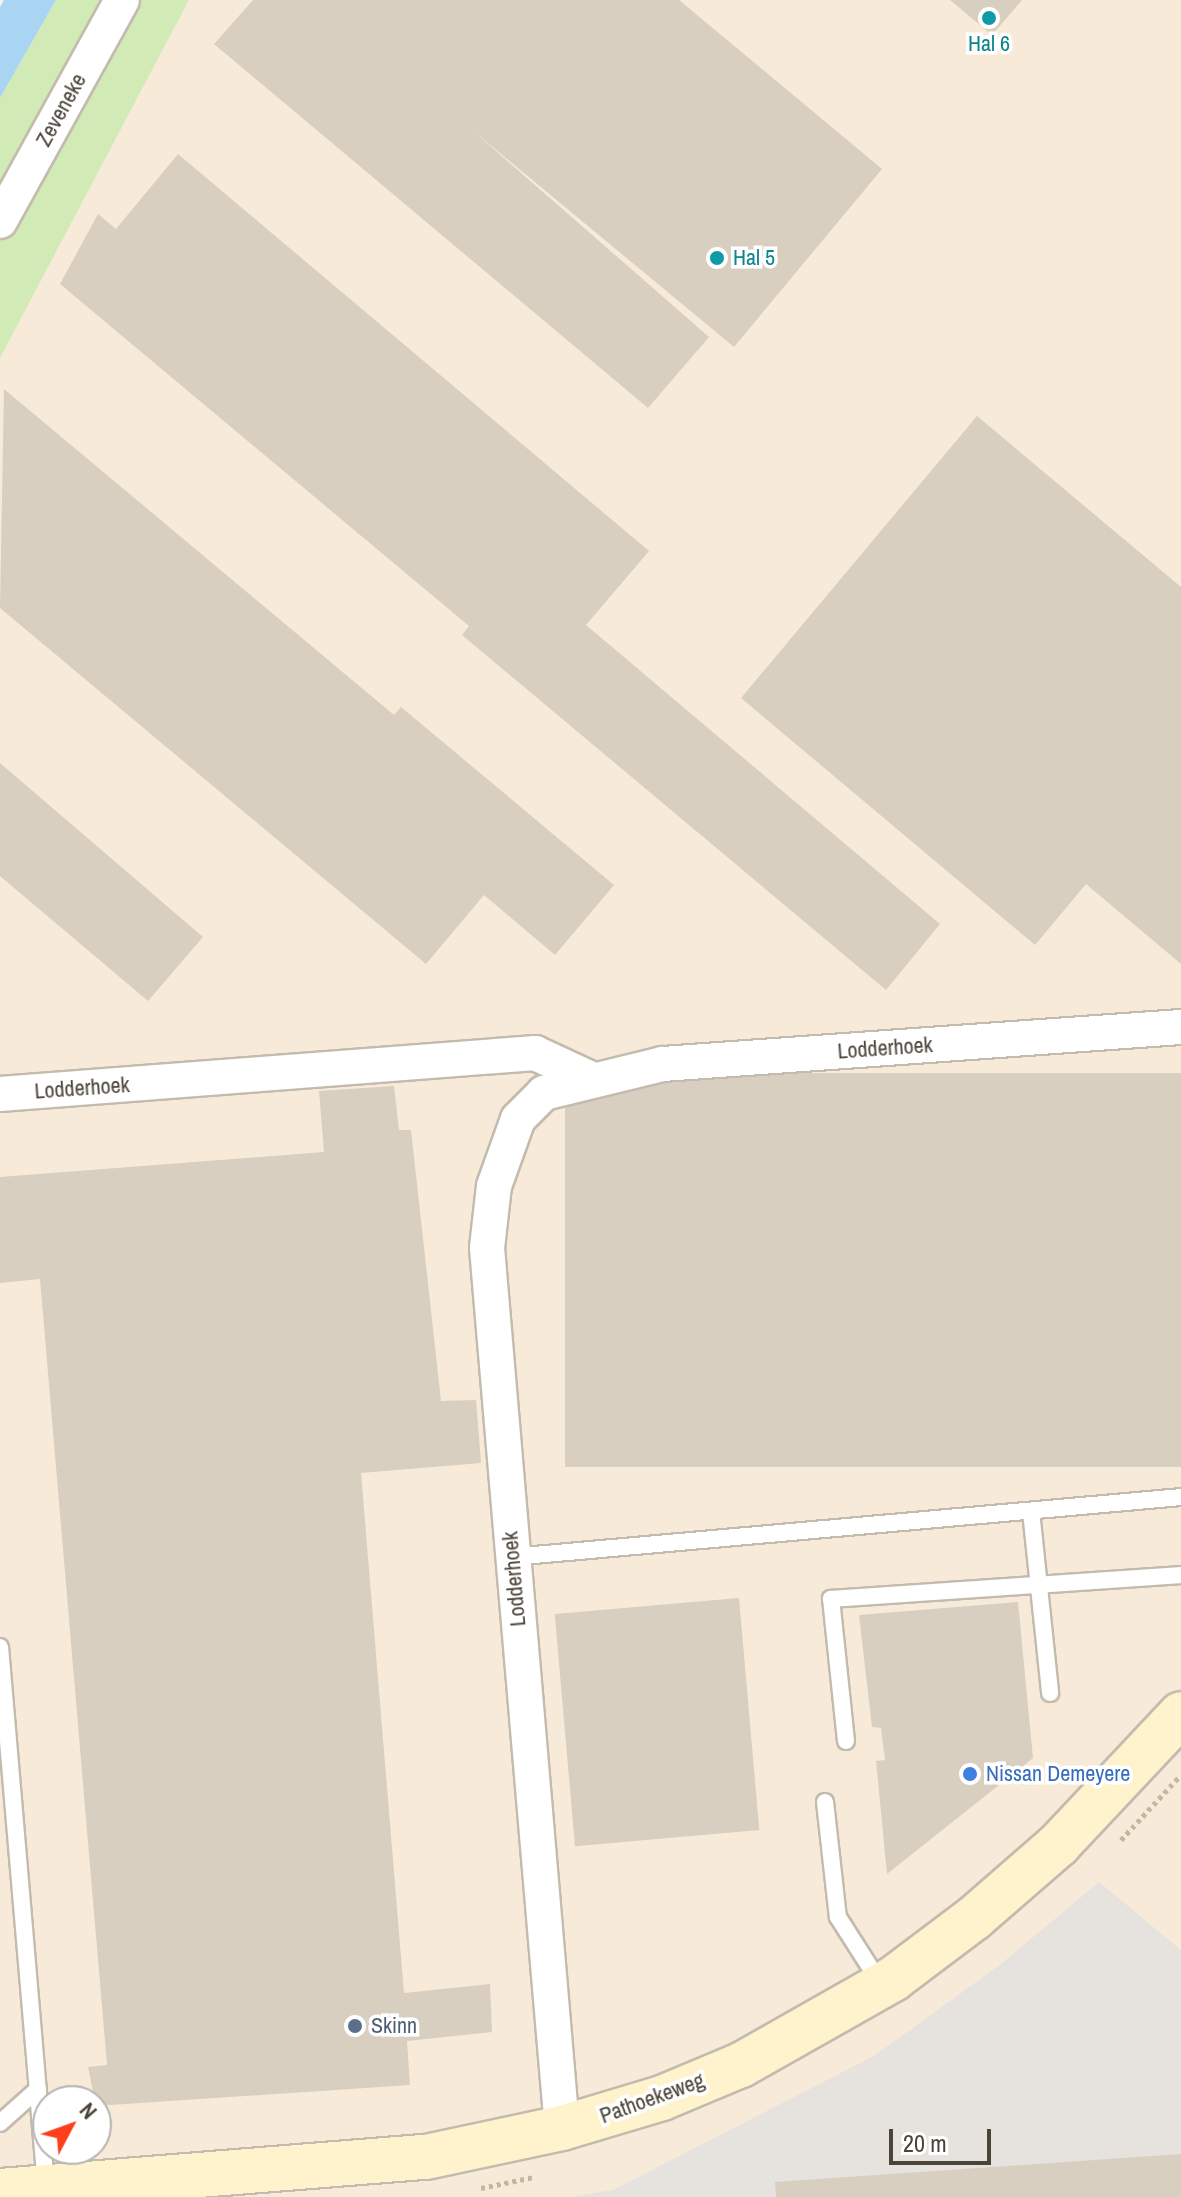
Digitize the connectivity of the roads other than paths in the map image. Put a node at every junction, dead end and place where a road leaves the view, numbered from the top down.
1 (122, 0) edge
2 (0, 221) edge
3 (1181, 1027) edge
4 (589, 1078) junction
5 (0, 1094) edge
6 (1181, 1497) edge
7 (1031, 1511) junction
8 (512, 1557) junction
9 (1181, 1575) edge
10 (1039, 1585) junction
11 (0, 1647) edge
12 (1050, 1693) dead end
13 (1181, 1714) edge
14 (846, 1741) dead end
15 (825, 1802) dead end
16 (881, 1985) junction
17 (38, 2085) edge
18 (32, 2094) edge
19 (0, 2123) edge
20 (562, 2128) junction
21 (44, 2165) edge
22 (46, 2188) junction
23 (0, 2191) edge

1 - 2 street, Zeveneke
3 - 4 street, Lodderhoek
4 - 5 street, Lodderhoek
4 - 8 street, Lodderhoek
6 - 7 lane
7 - 8 lane
7 - 10 lane
8 - 20 street, Lodderhoek
9 - 10 lane
10 - 12 lane
10 - 14 lane
11 - 17 lane
13 - 16 main road, Pathoekeweg
15 - 16 lane
16 - 20 main road, Pathoekeweg
18 - 19 lane
20 - 22 main road, Pathoekeweg
21 - 22 lane
22 - 23 main road, Pathoekeweg

